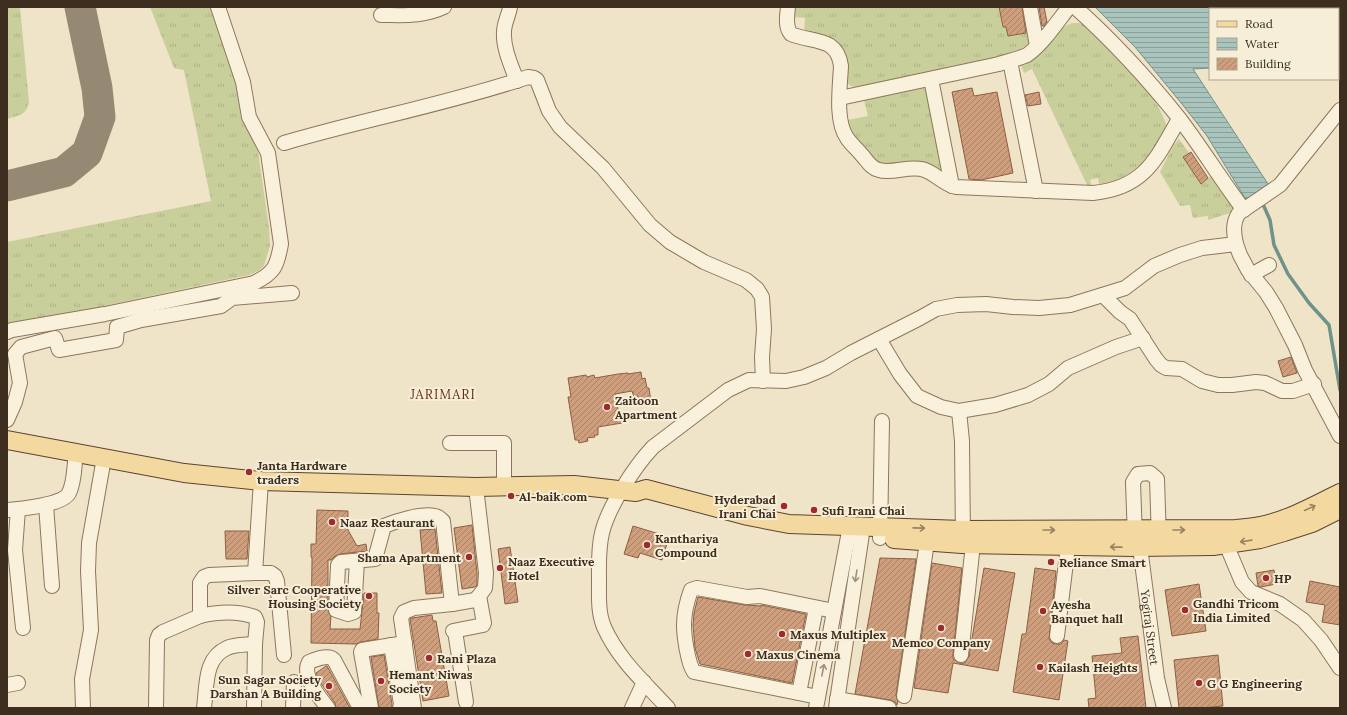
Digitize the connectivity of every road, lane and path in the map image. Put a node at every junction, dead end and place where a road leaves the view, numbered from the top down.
1 (218, 7) edge
2 (444, 7) edge
3 (510, 7) edge
4 (788, 7) edge
5 (1030, 7) edge
6 (1069, 7) edge
7 (1075, 7) edge
8 (381, 15) dead end
9 (1037, 46) junction
10 (1010, 61) junction
11 (931, 79) junction
12 (516, 81) junction
13 (840, 98) junction
14 (1340, 110) edge
15 (1179, 119) junction
16 (284, 142) dead end
17 (952, 186) junction
18 (1036, 191) junction
19 (1247, 208) junction
20 (1236, 244) junction
21 (1269, 265) dead end
22 (1251, 275) junction
23 (292, 293) dead end
24 (1103, 294) junction
25 (7, 332) edge
26 (1143, 338) junction
27 (879, 339) junction
28 (763, 380) junction
29 (1314, 384) junction
30 (959, 411) junction
31 (7, 420) edge
32 (882, 421) dead end
33 (1340, 436) edge
34 (7, 440) edge
35 (450, 443) dead end
36 (76, 453) junction
37 (104, 458) junction
38 (260, 481) junction
39 (504, 486) junction
40 (476, 487) junction
41 (629, 491) junction
42 (1340, 493) edge
43 (46, 505) junction
44 (1340, 509) edge
45 (12, 510) edge
46 (1282, 526) junction
47 (864, 532) junction
48 (1159, 538) junction
49 (966, 539) junction
50 (1137, 541) junction
51 (927, 542) junction
52 (1226, 544) junction
53 (1068, 546) junction
54 (357, 560) dead end
55 (255, 573) junction
56 (52, 586) dead end
57 (479, 596) junction
58 (452, 604) junction
59 (816, 608) junction
60 (834, 611) junction
61 (200, 616) junction
62 (813, 624) junction
63 (831, 627) junction
64 (23, 628) dead end
65 (1057, 636) dead end
66 (255, 644) junction
67 (398, 644) junction
68 (284, 655) dead end
69 (961, 655) dead end
70 (1340, 668) edge
71 (294, 682) dead end
72 (644, 682) junction
73 (799, 693) junction
74 (904, 696) dead end
75 (466, 702) dead end
76 (817, 703) edge
77 (836, 704) edge
78 (869, 706) edge
79 (84, 708) edge
80 (156, 708) edge
81 (204, 708) edge
82 (254, 708) edge
83 (293, 708) edge
84 (328, 708) edge
85 (360, 708) edge
86 (371, 708) edge
87 (400, 708) edge
88 (414, 708) edge
89 (632, 708) edge
90 (668, 708) edge
91 (889, 708) edge
92 (1164, 708) edge

1 - 25 street
2 - 8 street
3 - 12 street
4 - 13 street
5 - 9 street
6 - 9 street
7 - 15 street
9 - 10 street
10 - 11 street
10 - 18 street
11 - 13 street
11 - 17 street
12 - 16 street
12 - 28 street
13 - 17 street
14 - 19 street
15 - 18 street
15 - 19 street
17 - 18 street
19 - 20 street
20 - 22 street
20 - 24 street
21 - 22 street
22 - 29 street
23 - 31 street
24 - 26 street
24 - 27 street
26 - 29 street
26 - 30 street
27 - 28 street
27 - 30 street
28 - 41 street
29 - 33 street
30 - 49 street
32 - 47 street
34 - 36 main road
35 - 39 street
36 - 37 main road
36 - 43 street
37 - 38 main road
37 - 79 street
38 - 40 main road
38 - 55 street
39 - 40 main road
39 - 41 main road
40 - 57 street
41 - 47 main road
41 - 72 street
46 -> 42 main road
43 - 45 street
43 - 56 street
44 - 46 main road
45 - 64 street
48 -> 46 main road
46 -> 52 main road
47 -> 49 main road
47 - 51 main road
47 - 60 street
47 -> 77 street
48 - 50 main road
48 - 50 street, Yogiraj Street
48 - 52 main road
49 -> 50 main road
49 - 51 main road
49 - 53 main road
49 - 69 street
50 -> 53 main road
50 - 92 street, Yogiraj Street
51 - 74 street
52 - 70 street
53 - 65 street
54 - 58 street
55 - 61 street
55 - 68 street
57 - 58 street
57 - 75 street
58 - 67 street
59 - 60 street
59 - 62 street
59 - 73 street
60 - 63 street
61 - 66 street
61 - 80 street
62 - 63 street
62 - 73 street
76 -> 63 street
66 - 81 street
66 - 82 street
67 - 86 street
67 - 87 street
67 - 88 street
71 - 83 street
72 - 89 street
72 - 90 street
73 - 76 street
77 - 78 street
78 - 91 street
84 - 85 street

